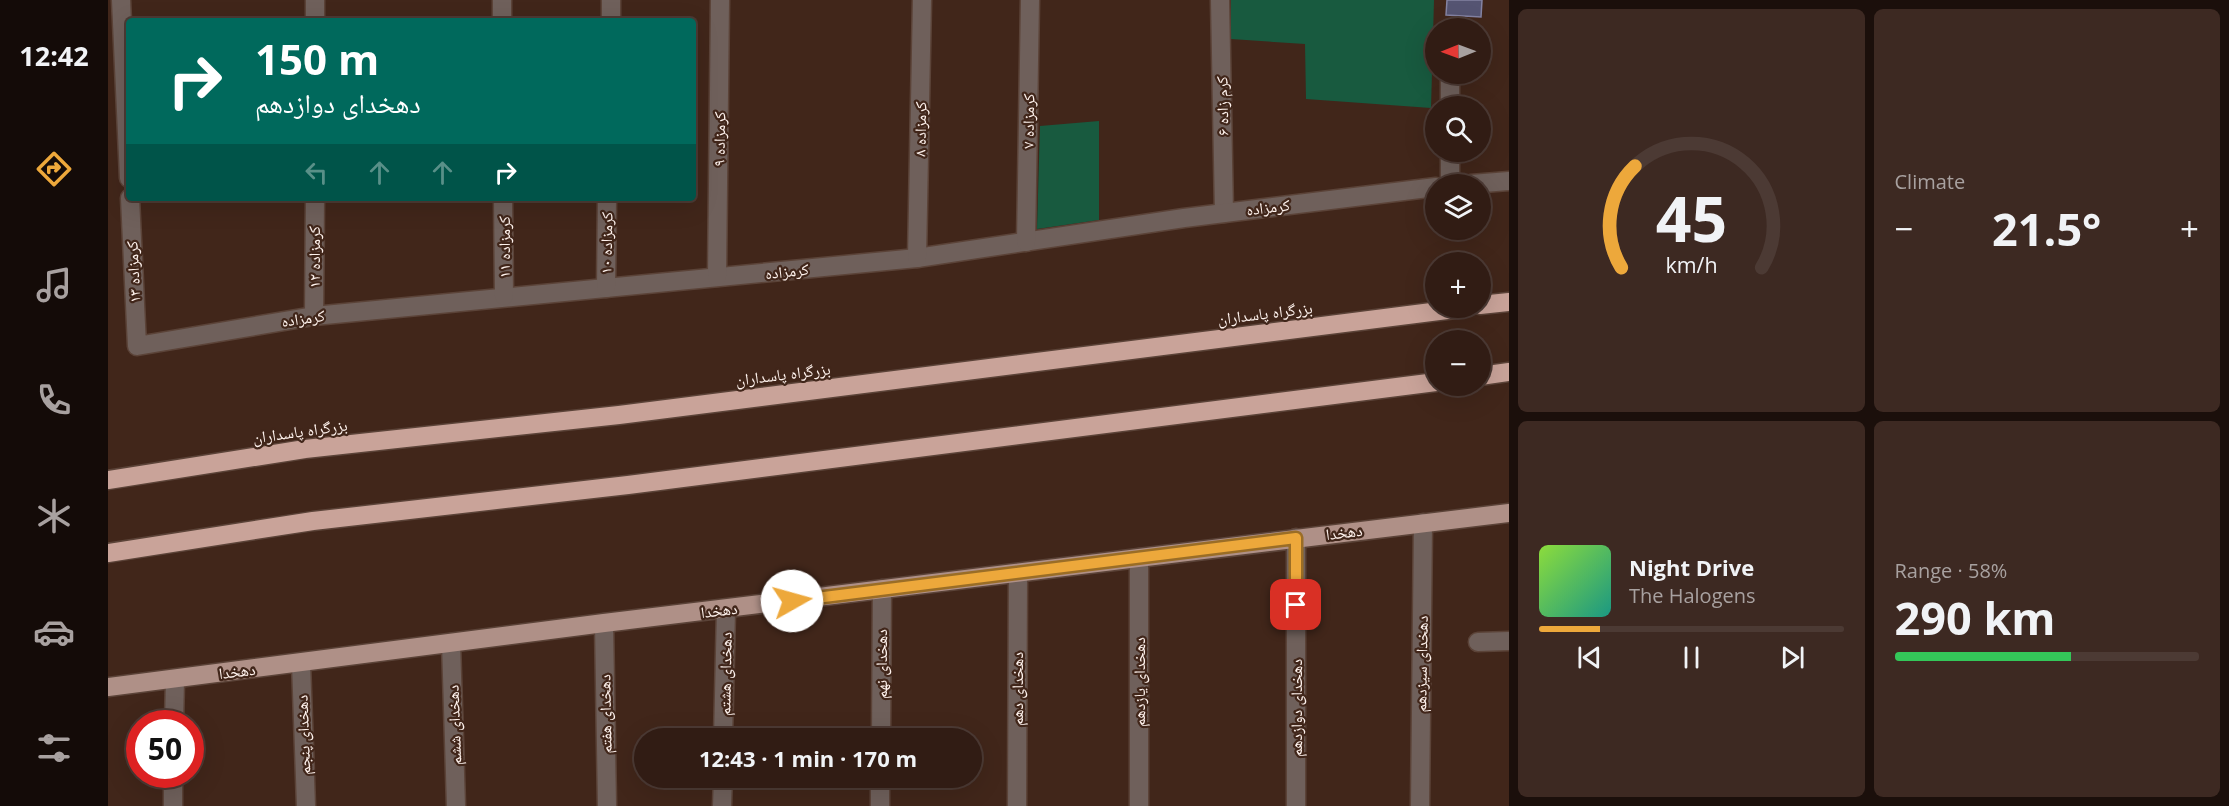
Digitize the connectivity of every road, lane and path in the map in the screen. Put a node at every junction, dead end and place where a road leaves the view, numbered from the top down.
1 (121, 0) edge
2 (315, 0) edge
3 (502, 0) edge
4 (611, 0) edge
5 (720, 0) edge
6 (922, 0) edge
7 (1030, 0) edge
8 (1220, 0) edge
9 (315, 18) edge
10 (502, 18) edge
11 (611, 18) edge
12 (126, 111) edge
13 (1509, 182) edge
14 (1491, 183) edge
15 (1425, 188) edge
16 (130, 201) edge
17 (315, 201) edge
18 (503, 201) edge
19 (607, 201) edge
20 (1224, 213) junction
21 (1026, 242) junction
22 (917, 258) junction
23 (717, 278) junction
24 (606, 288) junction
25 (504, 296) junction
26 (1509, 302) edge
27 (1491, 304) edge
28 (1425, 313) edge
29 (314, 315) junction
30 (137, 346) joint
31 (1509, 372) edge
32 (1491, 374) edge
33 (1425, 383) edge
34 (108, 480) edge
35 (1509, 513) edge
36 (1423, 523) junction
37 (1296, 538) junction
38 (108, 553) edge
39 (1139, 558) junction
40 (1018, 573) junction
41 (882, 589) junction
42 (726, 610) junction
43 (604, 623) junction
44 (1509, 641) edge
45 (1478, 642) dead end
46 (451, 643) junction
47 (301, 663) junction
48 (175, 680) junction
49 (108, 687) edge
50 (174, 710) edge
51 (723, 728) edge
52 (881, 728) edge
53 (173, 788) edge
54 (723, 788) edge
55 (880, 788) edge
56 (173, 806) edge
57 (306, 806) edge
58 (456, 806) edge
59 (606, 806) edge
60 (722, 806) edge
61 (880, 806) edge
62 (1017, 806) edge
63 (1139, 806) edge
64 (1296, 806) edge
65 (1420, 806) edge

1 - 12 street
2 - 9 street
3 - 10 street
4 - 11 street
5 - 23 street, کرمزاده ٩
6 - 22 street, کرمزاده ٨
7 - 21 street, کرمزاده ٧
8 - 20 street, کرم زاده ۶
13 - 14 street
15 - 20 street, کرمزاده
16 - 30 street, کرمزاده ۱۳
17 - 29 street, کرمزاده ١٢
18 - 25 street, کرمزاده ١١
19 - 24 street, کرمزاده ١٠
20 - 21 street, کرمزاده
21 - 22 street, کرمزاده
22 - 23 street, کرمزاده
23 - 24 street, کرمزاده
24 - 25 street, کرمزاده
25 - 29 street, کرمزاده
26 - 27 highway
28 - 34 highway, بزرگراه پاسداران
29 - 30 street, کرمزاده
31 - 32 highway
33 - 38 highway
35 - 36 main road, دهخدا
36 - 37 main road, دهخدا
36 - 65 street, دهخدای سیزدهم
37 - 39 main road, دهخدا
37 - 64 street, دهخدای دوازدهم
39 - 40 main road, دهخدا
39 - 63 street, دهخدای یازدهم
40 - 41 main road, دهخدا
40 - 62 street, دهخدای دهم
41 - 42 main road, دهخدا
41 - 52 street, دهخدای نهم
42 - 43 main road, دهخدا
42 - 51 street, دهخدای هشتم
43 - 46 main road, دهخدا
43 - 59 street, دهخدای هفتم
44 - 45 street
46 - 47 main road, دهخدا
46 - 58 street, دهخدای ششم
47 - 48 main road, دهخدا
47 - 57 street, دهخدای پنجم
48 - 49 main road, دهخدا
48 - 50 street
53 - 56 street
54 - 60 street
55 - 61 street

